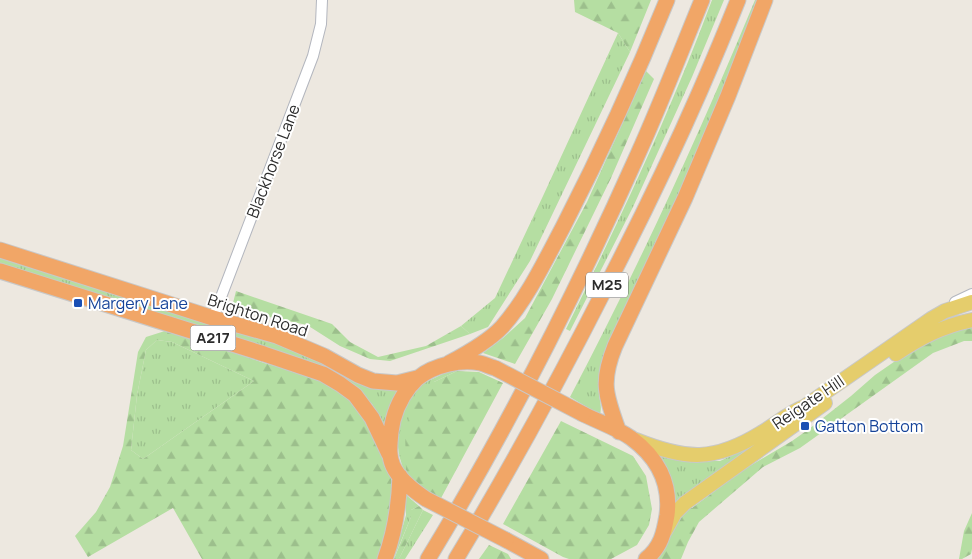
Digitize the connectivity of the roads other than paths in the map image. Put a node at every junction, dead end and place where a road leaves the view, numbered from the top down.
1 (322, 0) edge
2 (667, 0) edge
3 (702, 0) edge
4 (738, 0) edge
5 (765, 0) edge
6 (0, 250) edge
7 (0, 271) edge
8 (972, 294) edge
9 (972, 302) edge
10 (213, 318) junction
11 (972, 320) edge
12 (484, 342) junction
13 (324, 356) junction
14 (449, 363) junction
15 (418, 378) junction
16 (794, 411) junction
17 (625, 435) junction
18 (389, 454) junction
19 (400, 476) junction
20 (664, 532) junction
21 (385, 559) edge
22 (428, 559) edge
23 (456, 559) edge
24 (541, 559) edge
25 (646, 559) edge

1 - 10 street, Blackhorse Lane
2 - 12 highway
3 - 22 highway, M25
4 - 23 highway, M25
5 - 17 highway, M25
6 - 10 highway, Brighton Road / A217
7 - 18 highway, A217
8 - 16 street
9 - 16 main road, Reigate Hill
10 - 13 highway, Brighton Road / A217
11 - 20 main road, Reigate Hill
12 - 13 highway
12 - 14 highway
13 - 15 highway, Brighton Road / A217
14 - 15 highway
14 - 17 highway, bridge
15 - 18 highway
16 - 17 main road, Reigate Hill
17 - 20 highway
18 - 19 highway
19 - 21 highway
19 - 24 highway, bridge
20 - 25 highway

